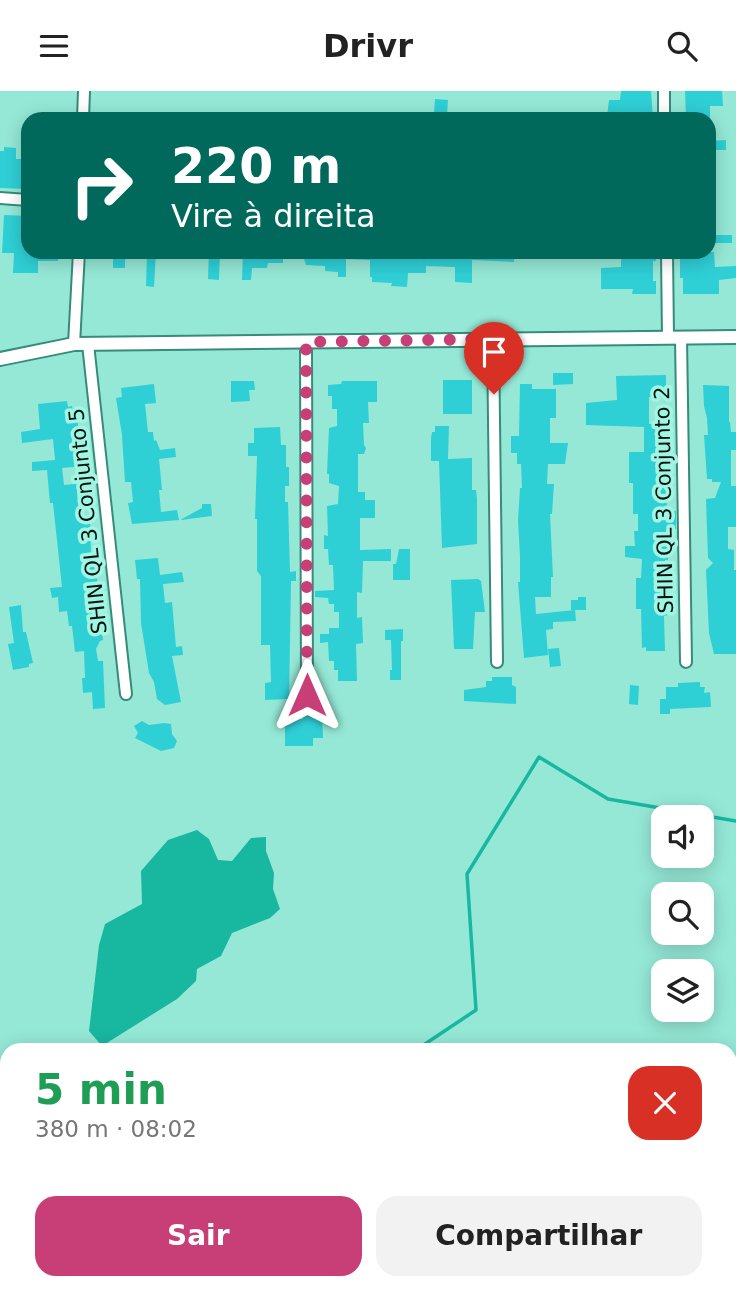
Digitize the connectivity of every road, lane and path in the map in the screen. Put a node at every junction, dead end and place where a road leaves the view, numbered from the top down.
1 (84, 91) edge
2 (664, 91) edge
3 (83, 112) edge
4 (664, 112) edge
5 (0, 198) edge
6 (21, 199) edge
7 (79, 259) edge
8 (668, 259) edge
9 (736, 337) edge
10 (675, 338) junction
11 (493, 339) junction
12 (306, 342) junction
13 (81, 344) junction
14 (0, 359) edge
15 (497, 662) dead end
16 (686, 662) dead end
17 (126, 694) dead end
18 (307, 695) dead end

1 - 3 street
2 - 4 street
5 - 6 street
7 - 13 street, SHIN QL 3 Conjunto 5
8 - 10 street, SHIN QL 3 Conjunto 2
9 - 10 street
10 - 11 street
10 - 16 street, SHIN QL 3 Conjunto 2
11 - 12 street
11 - 15 street
12 - 13 street
12 - 18 street
13 - 14 street
13 - 17 street, SHIN QL 3 Conjunto 5

